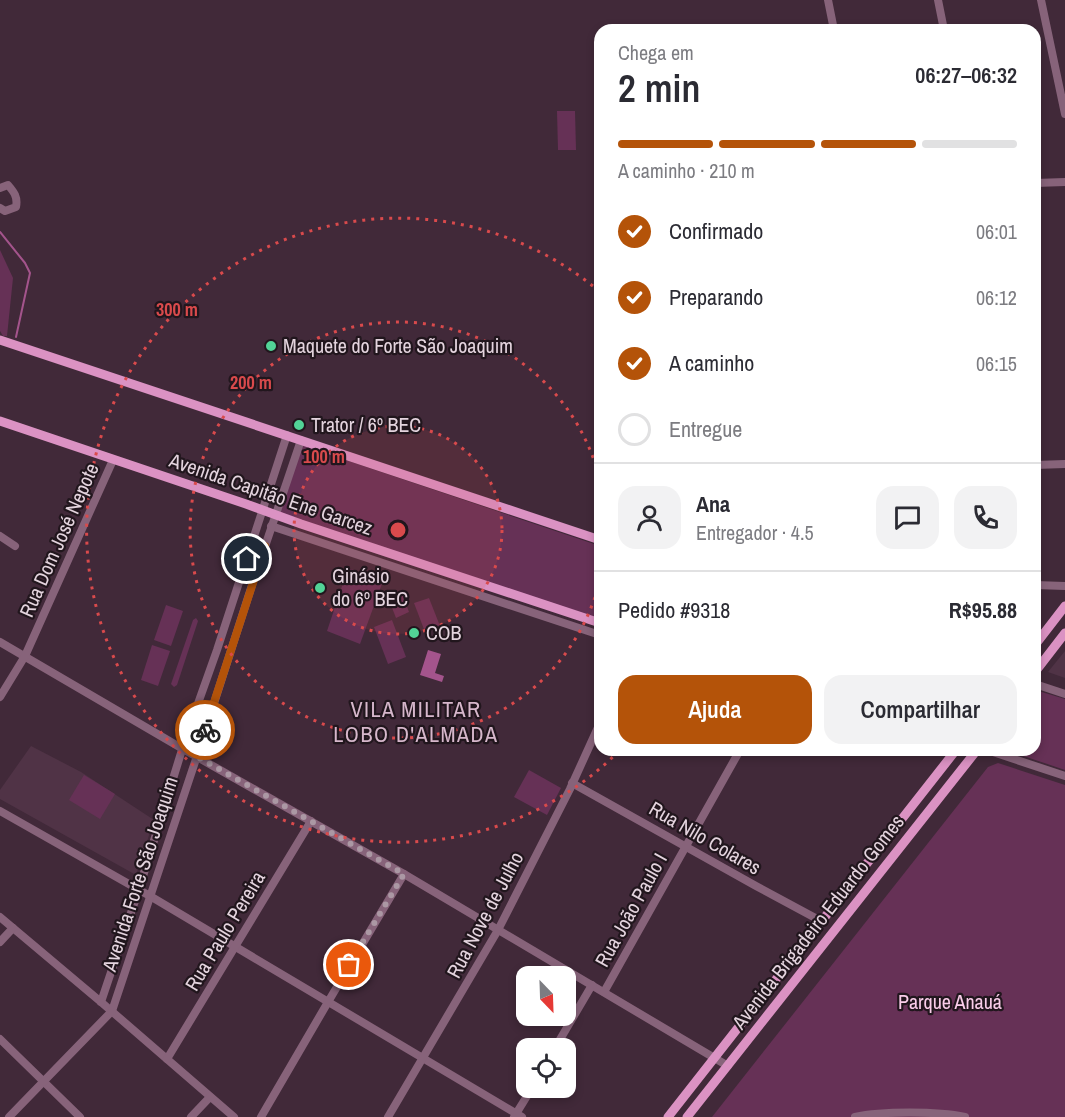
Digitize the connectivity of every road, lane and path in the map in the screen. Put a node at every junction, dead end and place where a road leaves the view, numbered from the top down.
1 (828, 0) edge
2 (938, 0) edge
3 (1041, 0) edge
4 (833, 24) edge
5 (943, 24) edge
6 (1065, 114) edge
7 (1065, 182) edge
8 (1041, 183) edge
9 (0, 188) edge
10 (0, 208) edge
11 (0, 340) edge
12 (0, 421) edge
13 (287, 435) junction
14 (301, 440) junction
15 (113, 460) junction
16 (1065, 464) edge
17 (1041, 465) edge
18 (263, 509) junction
19 (275, 515) junction
20 (271, 526) junction
21 (0, 536) edge
22 (594, 538) edge
23 (252, 542) junction
24 (15, 546) dead end
25 (265, 546) junction
26 (1041, 585) edge
27 (1065, 586) edge
28 (1065, 606) edge
29 (594, 621) edge
30 (594, 633) edge
31 (1065, 633) edge
32 (1041, 637) edge
33 (0, 642) edge
34 (217, 650) junction
35 (229, 654) junction
36 (25, 656) junction
37 (1041, 664) edge
38 (1041, 686) edge
39 (1065, 694) edge
40 (0, 697) edge
41 (594, 736) edge
42 (183, 749) junction
43 (196, 756) junction
44 (737, 756) edge
45 (951, 756) edge
46 (971, 756) edge
47 (1005, 756) edge
48 (1065, 776) edge
49 (573, 783) junction
50 (0, 812) edge
51 (311, 821) junction
52 (686, 846) junction
53 (404, 874) junction
54 (139, 889) junction
55 (150, 896) junction
56 (0, 917) edge
57 (821, 921) junction
58 (13, 928) junction
59 (498, 930) junction
60 (0, 942) edge
61 (234, 946) junction
62 (592, 985) junction
63 (604, 992) junction
64 (101, 1002) junction
65 (328, 1002) junction
66 (112, 1011) junction
67 (561, 1038) edge
68 (0, 1039) edge
69 (715, 1057) junction
70 (423, 1058) junction
71 (167, 1059) junction
72 (728, 1065) junction
73 (44, 1082) junction
74 (210, 1097) junction
75 (527, 1098) edge
76 (518, 1116) edge
77 (9, 1117) edge
78 (80, 1117) edge
79 (192, 1117) edge
80 (234, 1117) edge
81 (261, 1117) edge
82 (388, 1117) edge
83 (668, 1117) edge
84 (687, 1117) edge
85 (855, 1117) edge
86 (965, 1117) edge

1 - 4 street
2 - 5 street
3 - 6 street
7 - 8 street
9 - 10 street
11 - 13 main road
12 - 15 main road, Avenida Capitão Ene Garcez
13 - 14 main road
13 - 18 street, Avenida Forte São Joaquim
14 - 19 street, Avenida Forte São Joaquim
14 - 22 main road
15 - 18 main road, Avenida Capitão Ene Garcez
15 - 36 street, Rua Dom José Nepote
16 - 17 street
18 - 19 main road, Avenida Capitão Ene Garcez
18 - 23 street, Avenida Forte São Joaquim
19 - 20 street, Avenida Forte São Joaquim
19 - 29 main road, Avenida Capitão Ene Garcez
20 - 25 street, Avenida Forte São Joaquim
20 - 30 street, Avenida Capitão Ene Garcez
21 - 24 street
23 - 25 street
23 - 34 street, Avenida Forte São Joaquim
25 - 35 street, Avenida Forte São Joaquim
26 - 27 street
28 - 32 main road
31 - 37 main road
33 - 36 street
34 - 35 street
34 - 42 street, Avenida Forte São Joaquim
35 - 43 street, Avenida Forte São Joaquim
36 - 40 street, Rua Dom José Nepote
36 - 42 street
38 - 39 street
41 - 49 street, Rua Nove de Julho
42 - 43 street
42 - 54 street, Avenida Forte São Joaquim
43 - 51 street
43 - 55 street, Avenida Forte São Joaquim
44 - 52 street, Rua João Paulo I
45 - 57 main road, Avenida Brigadeiro Eduardo Gomes
46 - 72 main road, Avenida Brigadeiro Eduardo Gomes
47 - 48 street
49 - 52 street, Rua Nilo Colares
49 - 59 street, Rua Nove de Julho
50 - 54 street
51 - 53 street
51 - 61 street, Rua Paulo Pereira
52 - 57 street, Rua Nilo Colares
52 - 63 street, Rua João Paulo I
53 - 59 street
53 - 65 street
54 - 55 street
54 - 64 street, Avenida Forte São Joaquim
55 - 61 street
55 - 66 street, Avenida Forte São Joaquim
56 - 58 street
57 - 69 main road, Avenida Brigadeiro Eduardo Gomes
58 - 60 street
58 - 64 street
59 - 62 street
59 - 70 street, Rua Nove de Julho
61 - 65 street
61 - 71 street, Rua Paulo Pereira
62 - 63 street
62 - 67 street
63 - 69 street
64 - 66 street
65 - 70 street
65 - 81 street
66 - 71 street
66 - 73 street
68 - 73 street
69 - 72 street
69 - 83 main road, Avenida Brigadeiro Eduardo Gomes
70 - 76 street
70 - 82 street, Rua Nove de Julho
71 - 74 street
72 - 84 main road, Avenida Brigadeiro Eduardo Gomes
73 - 77 street
73 - 78 street
74 - 79 street
74 - 80 street
75 - 76 street
85 - 86 street

